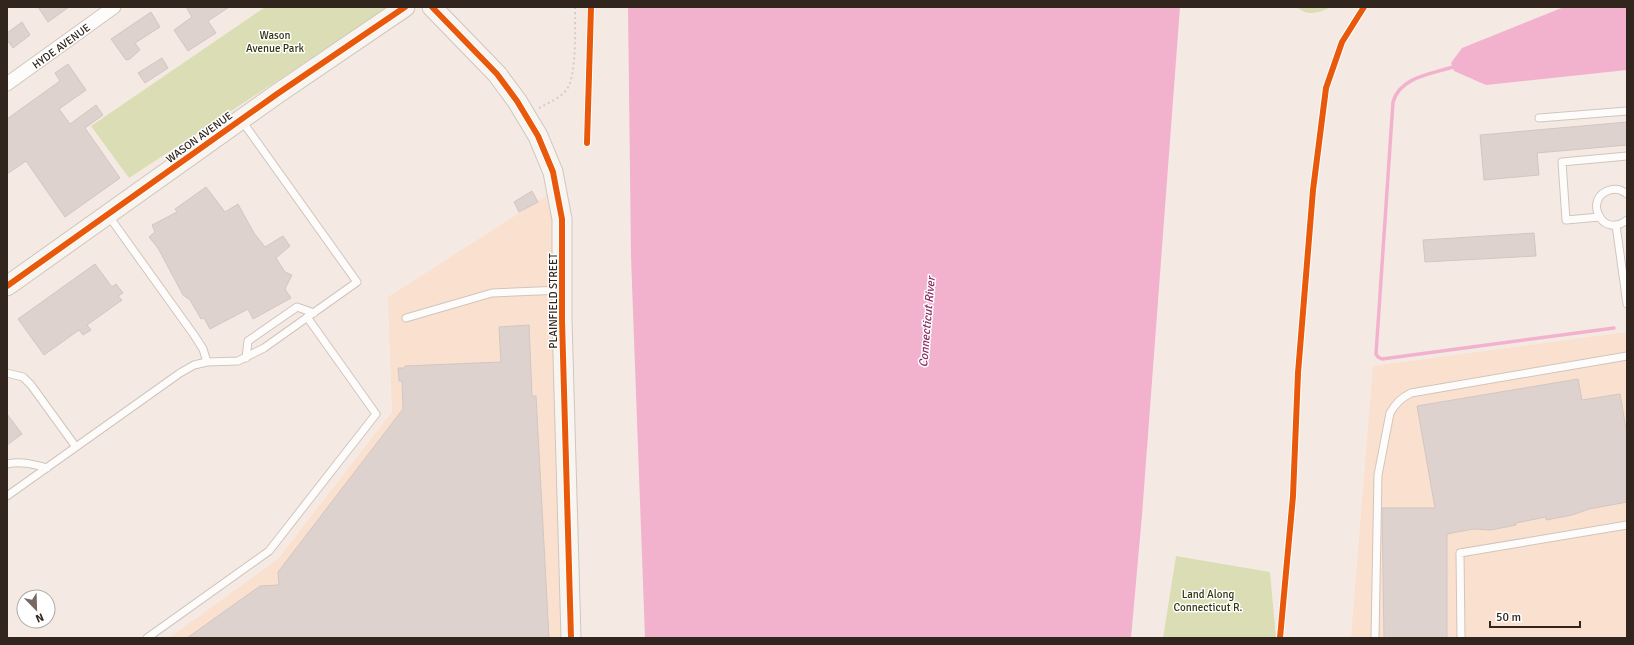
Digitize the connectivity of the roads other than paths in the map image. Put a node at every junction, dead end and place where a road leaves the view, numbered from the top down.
1 (114, 7) edge
2 (406, 7) edge
3 (432, 7) edge
4 (7, 84) edge
5 (1627, 112) edge
6 (1539, 118) dead end
7 (241, 120) junction
8 (1627, 156) edge
9 (1627, 194) edge
10 (108, 215) junction
11 (1600, 218) junction
12 (1627, 220) edge
13 (1616, 225) junction
14 (7, 286) edge
15 (562, 290) junction
16 (1627, 304) edge
17 (314, 313) junction
18 (307, 317) junction
19 (406, 318) dead end
20 (1627, 356) edge
21 (246, 358) junction
22 (207, 362) junction
23 (7, 373) edge
24 (76, 447) junction
25 (7, 464) edge
26 (47, 468) junction
27 (7, 496) edge
28 (1627, 525) edge
29 (147, 638) edge
30 (571, 638) edge
31 (1375, 638) edge
32 (1461, 638) edge

1 - 4 street, HYDE AVENUE
2 - 7 street, WASON AVENUE
3 - 15 street, PLAINFIELD STREET
5 - 6 lane
7 - 10 street, WASON AVENUE
7 - 17 lane
8 - 11 lane
9 - 11 lane
10 - 14 street, WASON AVENUE
10 - 22 lane
11 - 13 lane
12 - 13 lane
13 - 16 lane
15 - 19 lane
15 - 30 street, PLAINFIELD STREET
17 - 18 lane
17 - 21 lane
18 - 21 lane
18 - 29 lane
20 - 31 lane
21 - 22 lane
22 - 24 lane
23 - 24 lane
24 - 26 lane
25 - 26 lane
26 - 27 lane
28 - 32 lane

